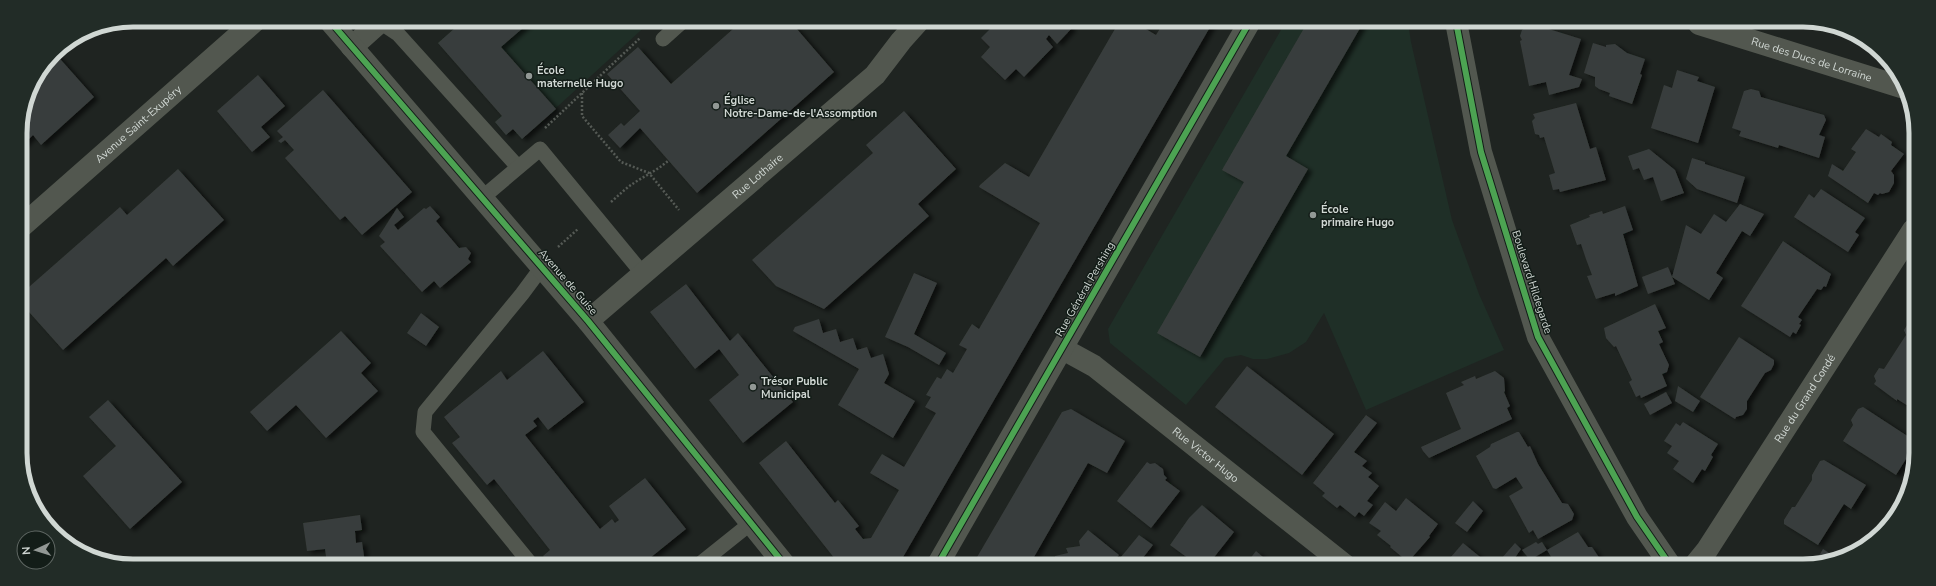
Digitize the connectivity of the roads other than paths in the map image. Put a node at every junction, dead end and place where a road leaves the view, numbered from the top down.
1 (248, 27) edge
2 (335, 27) edge
3 (374, 27) edge
4 (389, 27) edge
5 (676, 27) edge
6 (914, 27) edge
7 (1246, 27) edge
8 (1457, 27) edge
9 (1709, 27) edge
10 (663, 39) dead end
11 (352, 47) junction
12 (1898, 86) edge
13 (518, 167) junction
14 (482, 198) junction
15 (27, 222) edge
16 (1909, 236) edge
17 (542, 267) junction
18 (643, 274) junction
19 (588, 321) junction
20 (1063, 349) junction
21 (751, 523) junction
22 (527, 559) edge
23 (706, 559) edge
24 (780, 559) edge
25 (941, 559) edge
26 (1337, 559) edge
27 (1665, 559) edge
28 (1700, 559) edge

1 - 15 street, Avenue Saint-Exupéry
2 - 11 street, Avenue de Guise
3 - 11 street
4 - 13 lane
5 - 10 lane
6 - 18 street, Rue Lothaire
7 - 20 street, Rue Général Pershing
8 - 27 street, Boulevard Hildegarde
9 - 12 street, Rue des Ducs de Lorraine
11 - 14 street, Avenue de Guise
13 - 14 lane
13 - 18 lane
14 - 17 street, Avenue de Guise
16 - 28 street, Rue du Grand Condé
17 - 19 street, Avenue de Guise
17 - 22 lane
18 - 19 street, Rue Lothaire
19 - 21 street, Avenue de Guise
20 - 25 street, Rue Général Pershing
20 - 26 street, Rue Victor Hugo
21 - 23 lane
21 - 24 street, Avenue de Guise

